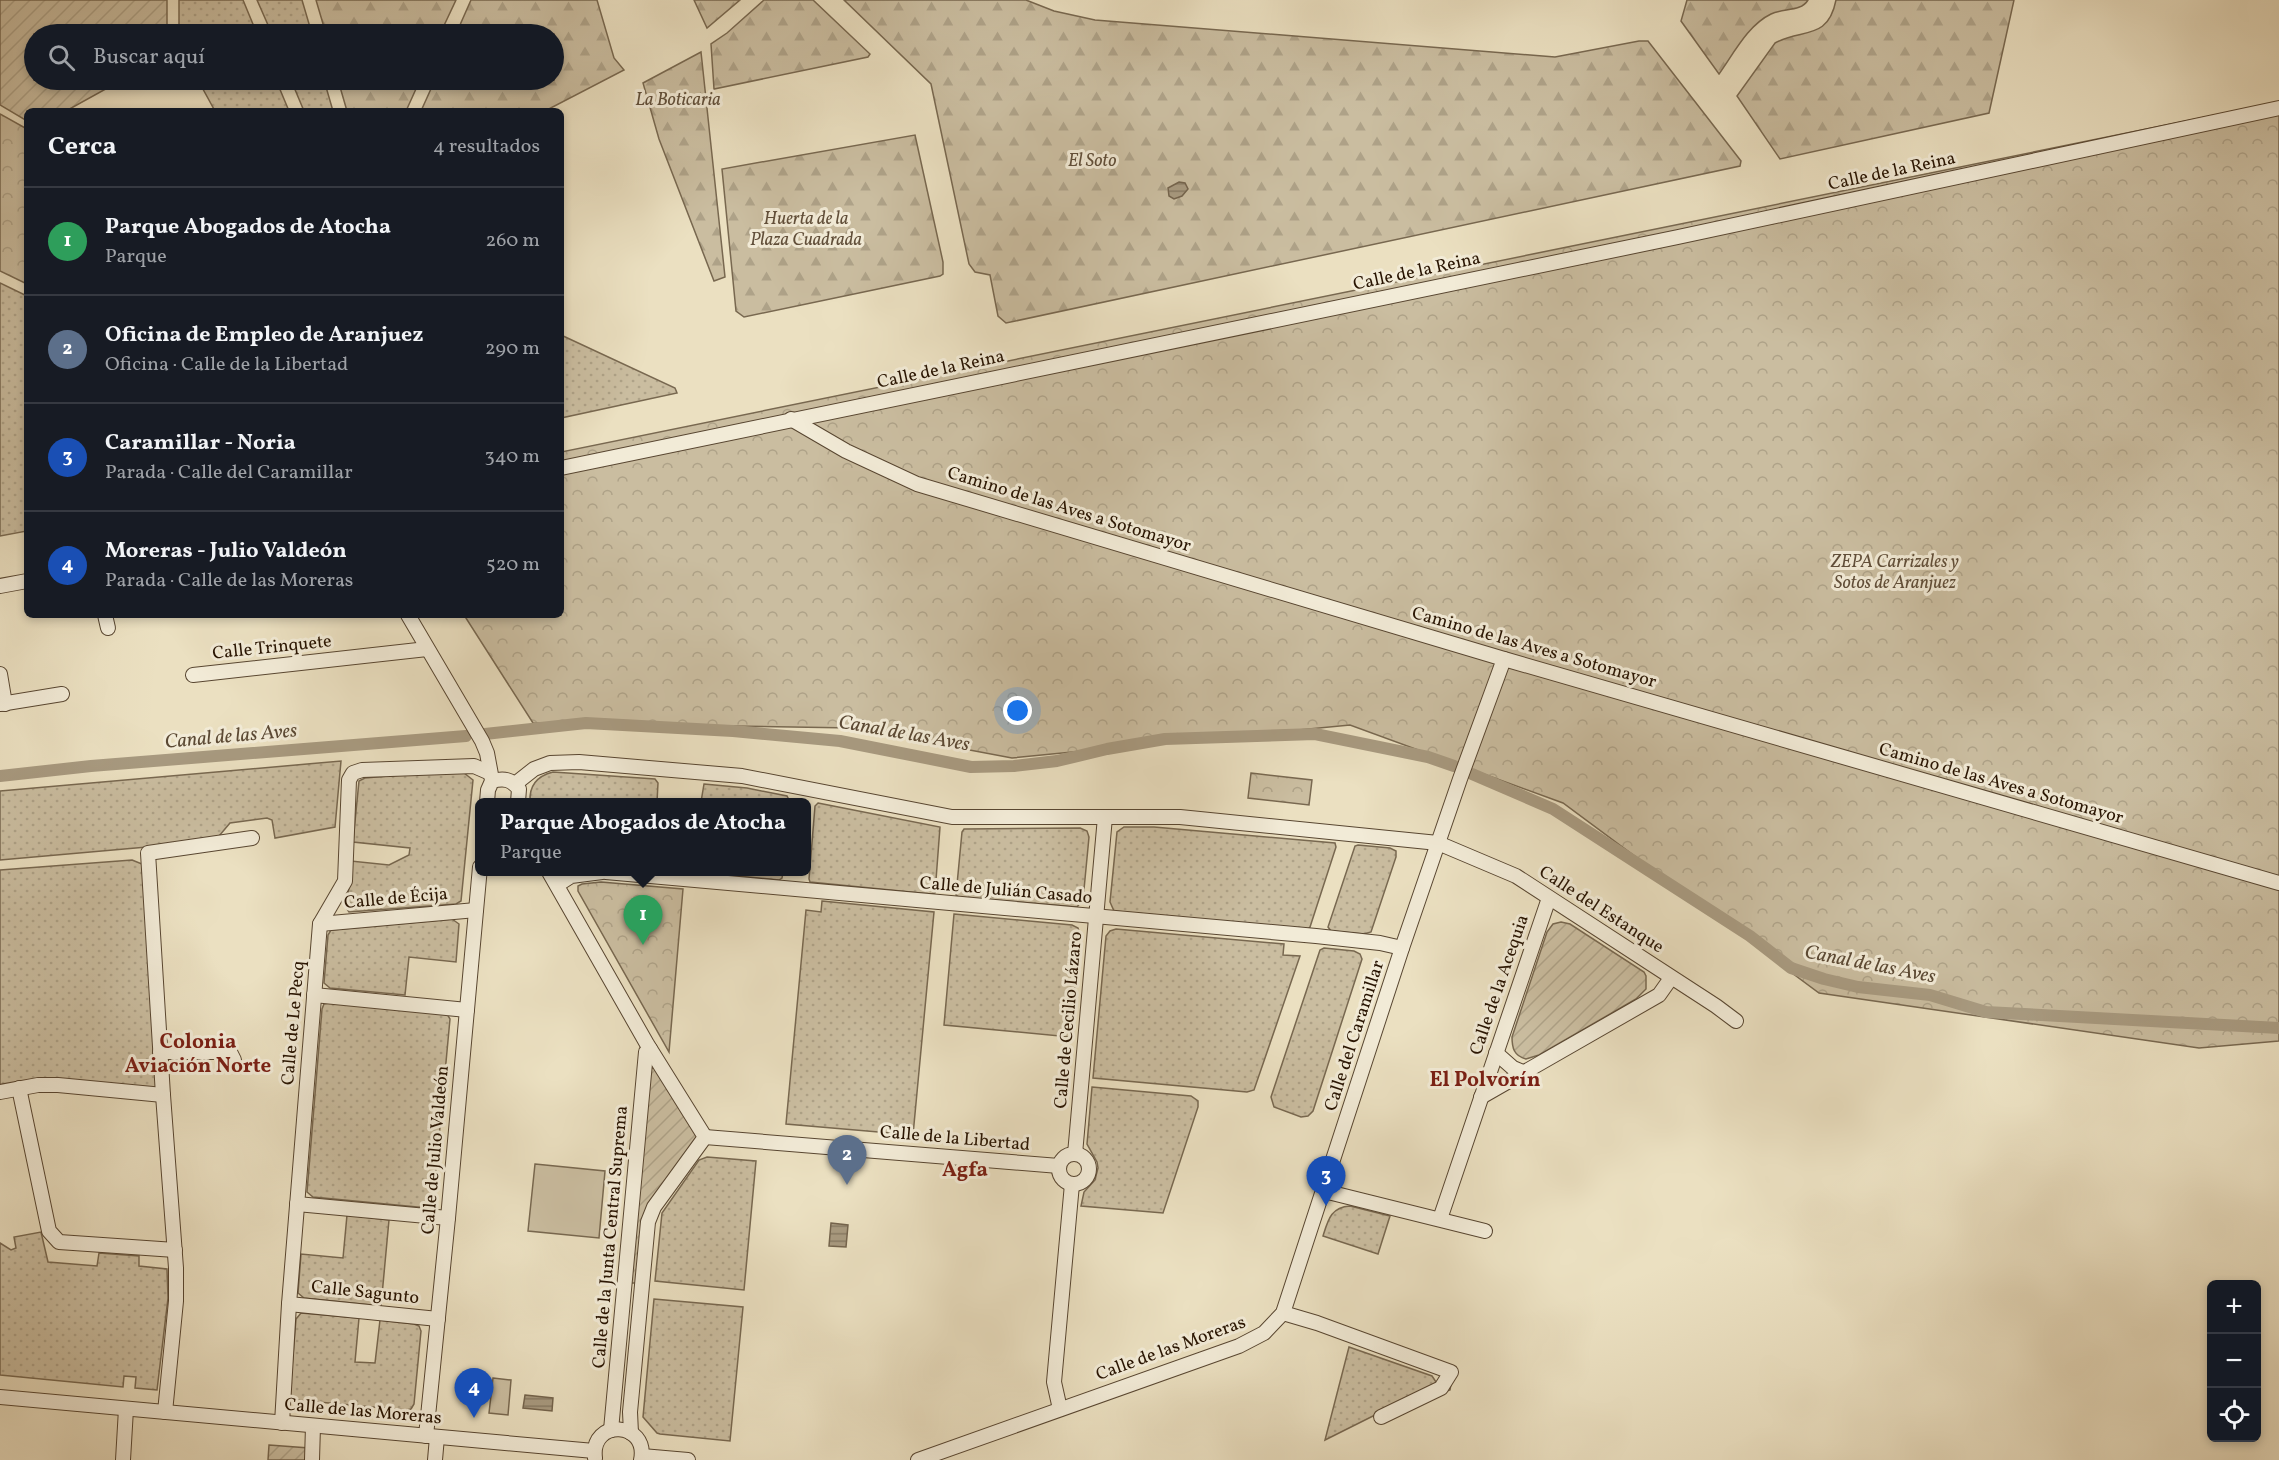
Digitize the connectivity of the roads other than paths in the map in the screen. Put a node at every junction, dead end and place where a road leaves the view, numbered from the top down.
1 (2279, 108) edge
2 (791, 419) junction
3 (564, 467) edge
4 (24, 582) edge
5 (0, 586) edge
6 (410, 618) edge
7 (427, 649) junction
8 (1504, 659) junction
9 (0, 674) edge
10 (193, 675) dead end
11 (62, 694) dead end
12 (3, 704) edge
13 (491, 777) junction
14 (515, 784) junction
15 (487, 798) edge
16 (518, 798) edge
17 (1105, 817) junction
18 (252, 838) dead end
19 (1438, 843) junction
20 (479, 876) edge
21 (551, 876) edge
22 (571, 876) edge
23 (648, 876) edge
24 (2279, 883) edge
25 (556, 885) junction
26 (1549, 898) junction
27 (476, 910) junction
28 (1096, 917) junction
29 (320, 924) junction
30 (1402, 948) junction
31 (1671, 978) junction
32 (314, 995) junction
33 (467, 1010) junction
34 (1736, 1021) dead end
35 (650, 1049) junction
36 (160, 1052) junction
37 (1496, 1053) junction
38 (234, 1060) dead end
39 (1525, 1073) junction
40 (20, 1088) junction
41 (0, 1092) edge
42 (163, 1095) junction
43 (1481, 1097) junction
44 (705, 1137) junction
45 (1075, 1154) junction
46 (1059, 1166) junction
47 (1072, 1184) junction
48 (1324, 1191) junction
49 (297, 1204) junction
50 (448, 1218) junction
51 (1440, 1219) junction
52 (1485, 1231) dead end
53 (175, 1250) junction
54 (289, 1304) junction
55 (1283, 1313) junction
56 (438, 1318) junction
57 (0, 1397) edge
58 (126, 1409) junction
59 (1060, 1409) junction
60 (165, 1412) junction
61 (1381, 1417) dead end
62 (282, 1423) junction
63 (313, 1426) junction
64 (611, 1430) junction
65 (631, 1433) junction
66 (431, 1436) junction
67 (559, 1454) edge
68 (595, 1456) edge
69 (641, 1458) edge
70 (123, 1460) edge
71 (312, 1460) edge
72 (435, 1460) edge
73 (688, 1460) edge
74 (918, 1460) edge

1 - 2 street, Calle de la Reina
2 - 3 street, Calle de la Reina
2 - 8 street, Camino de las Aves a Sotomayor
4 - 5 street
6 - 7 street
7 - 10 street, Calle Trinquete
7 - 13 street
8 - 19 street, Calle del Caramillar
8 - 24 street, Camino de las Aves a Sotomayor
9 - 12 street
11 - 12 street
13 - 14 street
13 - 15 street
13 - 29 street, Calle de Le Pecq
14 - 16 street
14 - 17 street, Calle del Estanque
17 - 19 street, Calle del Estanque
17 - 28 street, Calle de Cecilio Lázaro
18 - 36 street
19 - 26 street, Calle del Estanque
19 - 30 street, Calle del Caramillar
20 - 27 street, Calle de Julio Valdeón
21 - 25 street
22 - 25 street, Calle de Julián Casado
23 - 28 street, Calle de Julián Casado
25 - 35 street
26 - 31 street, Calle del Estanque
26 - 37 street, Calle de la Acequia
27 - 29 street, Calle de Écija
27 - 33 street, Calle de Julio Valdeón
28 - 30 street, Calle de Julián Casado
28 - 45 street, Calle de Cecilio Lázaro
29 - 32 street, Calle de Le Pecq
30 - 48 street, Calle del Caramillar
31 - 34 street, Calle del Estanque
31 - 39 street
32 - 33 street
32 - 49 street, Calle de Le Pecq
33 - 50 street, Calle de Julio Valdeón
35 - 44 street
35 - 64 street, Calle de la Junta Central Suprema
36 - 38 street
36 - 42 street
37 - 39 street
37 - 43 street, Calle de la Acequia
39 - 43 street
40 - 41 street
40 - 42 street
40 - 53 street
42 - 53 street
43 - 51 street, Calle de la Acequia
44 - 46 street, Calle de la Libertad
44 - 65 street, Calle de la Junta Central Suprema
45 - 46 street
45 - 47 street
46 - 47 street
47 - 59 street
48 - 51 street
48 - 55 street, Calle del Caramillar
49 - 50 street
49 - 54 street, Calle de Le Pecq
50 - 56 street, Calle de Julio Valdeón
51 - 52 street
53 - 60 street
54 - 56 street, Calle Sagunto
54 - 62 street, Calle de Le Pecq
55 - 59 street, Calle de las Moreras
55 - 61 street
56 - 66 street, Calle de Julio Valdeón
57 - 58 street, Calle de las Moreras
58 - 60 street, Calle de las Moreras
58 - 70 street
59 - 74 street, Calle de las Moreras
60 - 62 street, Calle de las Moreras
62 - 63 street, Calle de las Moreras
63 - 66 street, Calle de las Moreras
63 - 71 street
64 - 65 street
64 - 68 street
65 - 69 street
66 - 67 street, Calle de las Moreras
66 - 72 street, Calle de Julio Valdeón
67 - 68 street, Calle de las Moreras
69 - 73 street

